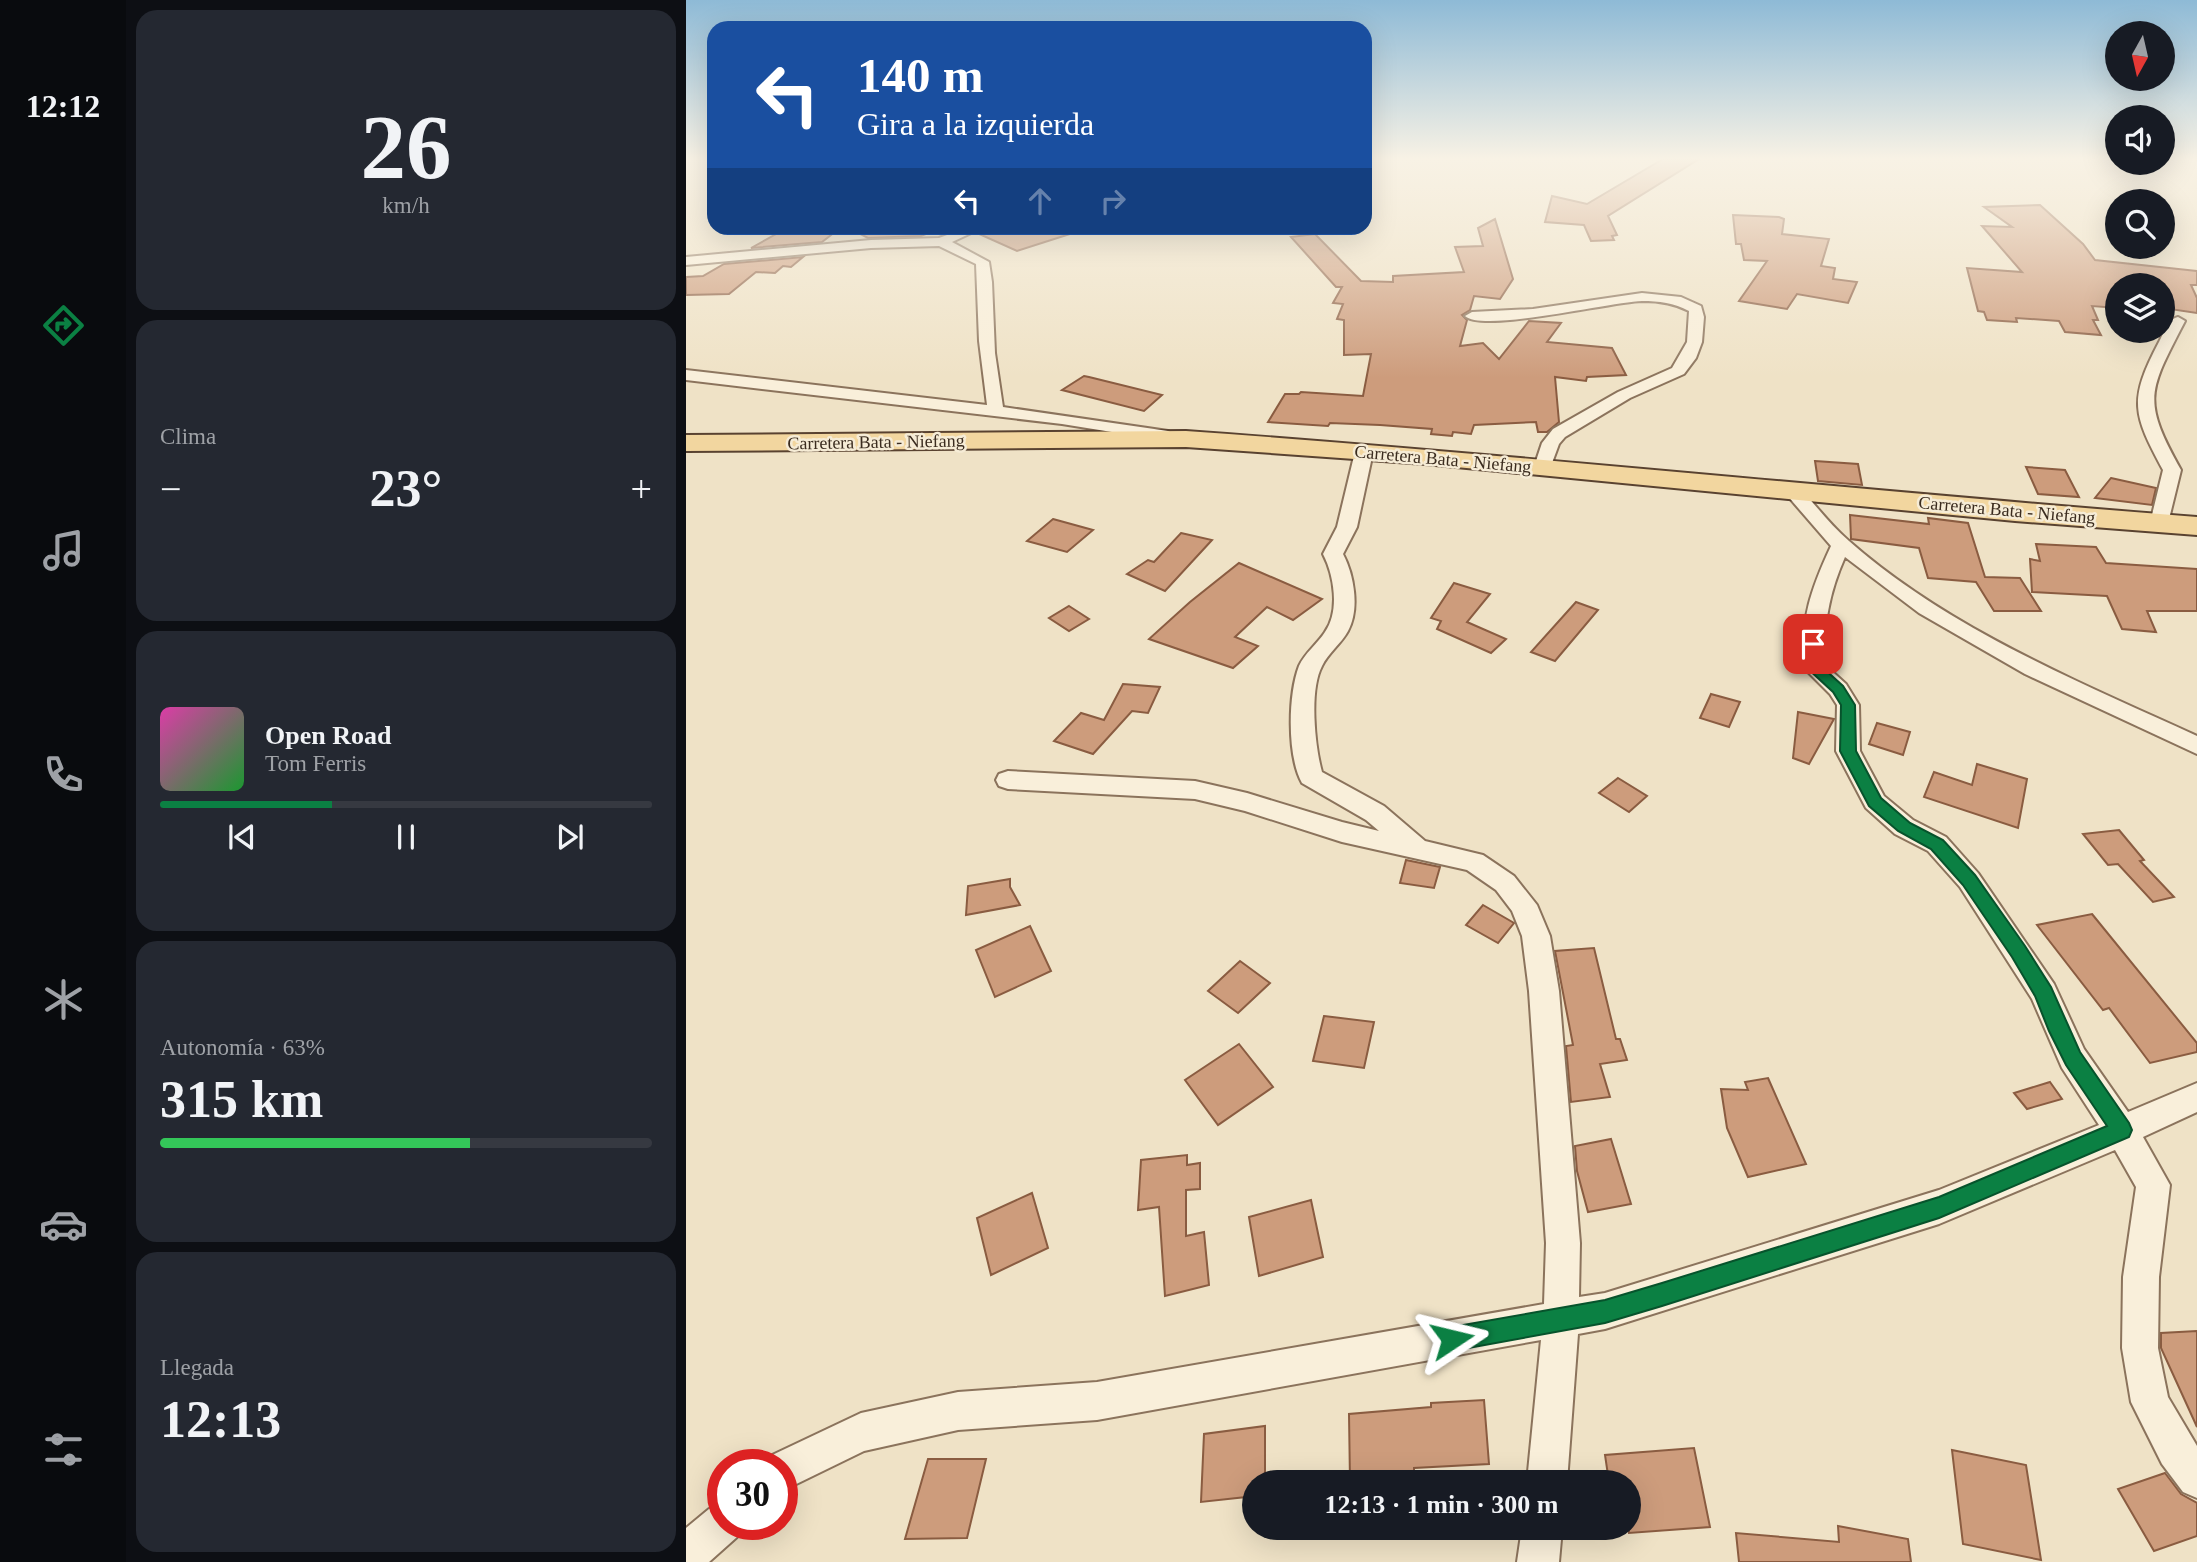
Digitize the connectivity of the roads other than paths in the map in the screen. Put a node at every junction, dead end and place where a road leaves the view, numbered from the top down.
1 (958, 235) edge
2 (941, 242) junction
3 (686, 261) edge
4 (1472, 316) dead end
5 (2178, 321) dead end
6 (686, 375) edge
7 (996, 412) junction
8 (1186, 439) junction
9 (686, 443) edge
10 (1364, 452) junction
11 (1543, 467) junction
12 (1792, 490) junction
13 (2159, 523) junction
14 (2197, 526) edge
15 (1841, 545) junction
16 (2197, 746) edge
17 (1007, 780) dead end
18 (1418, 849) junction
19 (2197, 1097) edge
20 (2122, 1130) junction
21 (1561, 1320) junction
22 (798, 1461) edge
23 (1547, 1470) edge
24 (2197, 1478) edge
25 (707, 1537) edge
26 (1541, 1540) edge
27 (686, 1555) edge
28 (1538, 1562) edge

1 - 2 street
2 - 3 street
2 - 7 street
4 - 11 street
5 - 13 street
6 - 7 street
7 - 8 street
8 - 9 main road, Carretera Bata - Niefang
8 - 10 main road, Carretera Bata - Niefang
10 - 11 main road, Carretera Bata - Niefang
10 - 18 street
11 - 12 main road, Carretera Bata - Niefang
12 - 13 main road, Carretera Bata - Niefang
12 - 15 street
13 - 14 main road, Carretera Bata - Niefang
15 - 16 street
15 - 20 street
17 - 18 street
18 - 21 street
19 - 20 street
20 - 21 street
20 - 24 street
21 - 22 street
21 - 23 street
25 - 27 street
26 - 28 street

